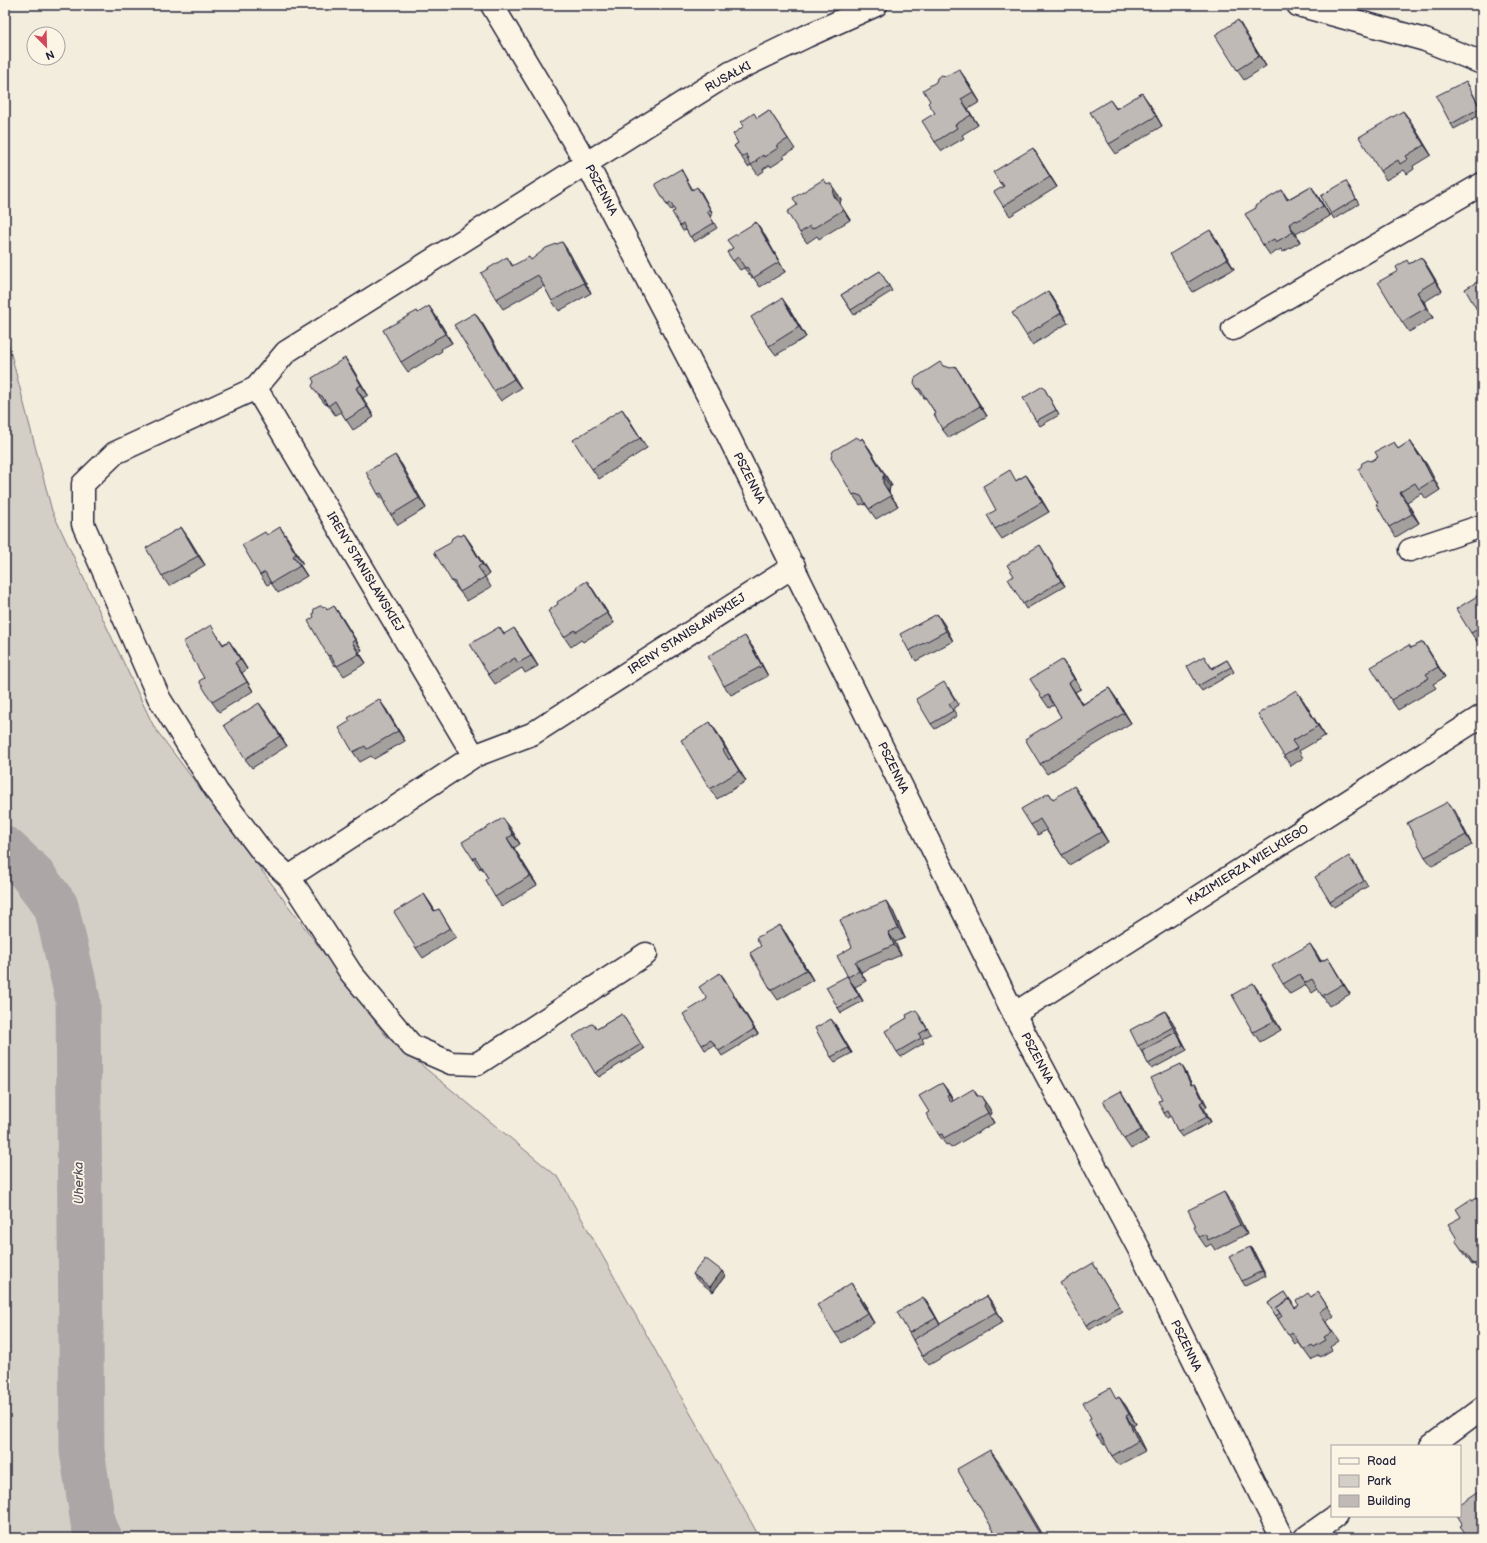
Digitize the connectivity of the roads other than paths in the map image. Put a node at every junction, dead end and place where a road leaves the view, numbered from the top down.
1 (492, 5) edge
2 (876, 5) edge
3 (1298, 5) edge
4 (1482, 63) edge
5 (587, 164) junction
6 (1482, 184) edge
7 (1232, 329) dead end
8 (256, 388) junction
9 (1482, 526) edge
10 (1410, 550) dead end
11 (794, 566) junction
12 (1482, 716) edge
13 (474, 756) junction
14 (289, 877) junction
15 (646, 954) dead end
16 (1014, 1014) junction
17 (1482, 1408) edge
18 (1432, 1445) edge
19 (1335, 1517) edge
20 (1282, 1538) edge
21 (1305, 1538) edge

1 - 5 street, PSZENNA
2 - 5 street, RUSAŁKI
3 - 4 street
5 - 8 street, RUSAŁKI
5 - 11 street, PSZENNA
6 - 7 street
8 - 13 street, IRENY STANISŁAWSKIEJ
8 - 14 street
9 - 10 street
11 - 13 street, IRENY STANISŁAWSKIEJ
11 - 16 street, PSZENNA
12 - 16 street, KAZIMIERZA WIELKIEGO
13 - 14 street, IRENY STANISŁAWSKIEJ
14 - 15 street
16 - 20 street, PSZENNA
17 - 18 street
19 - 21 street

